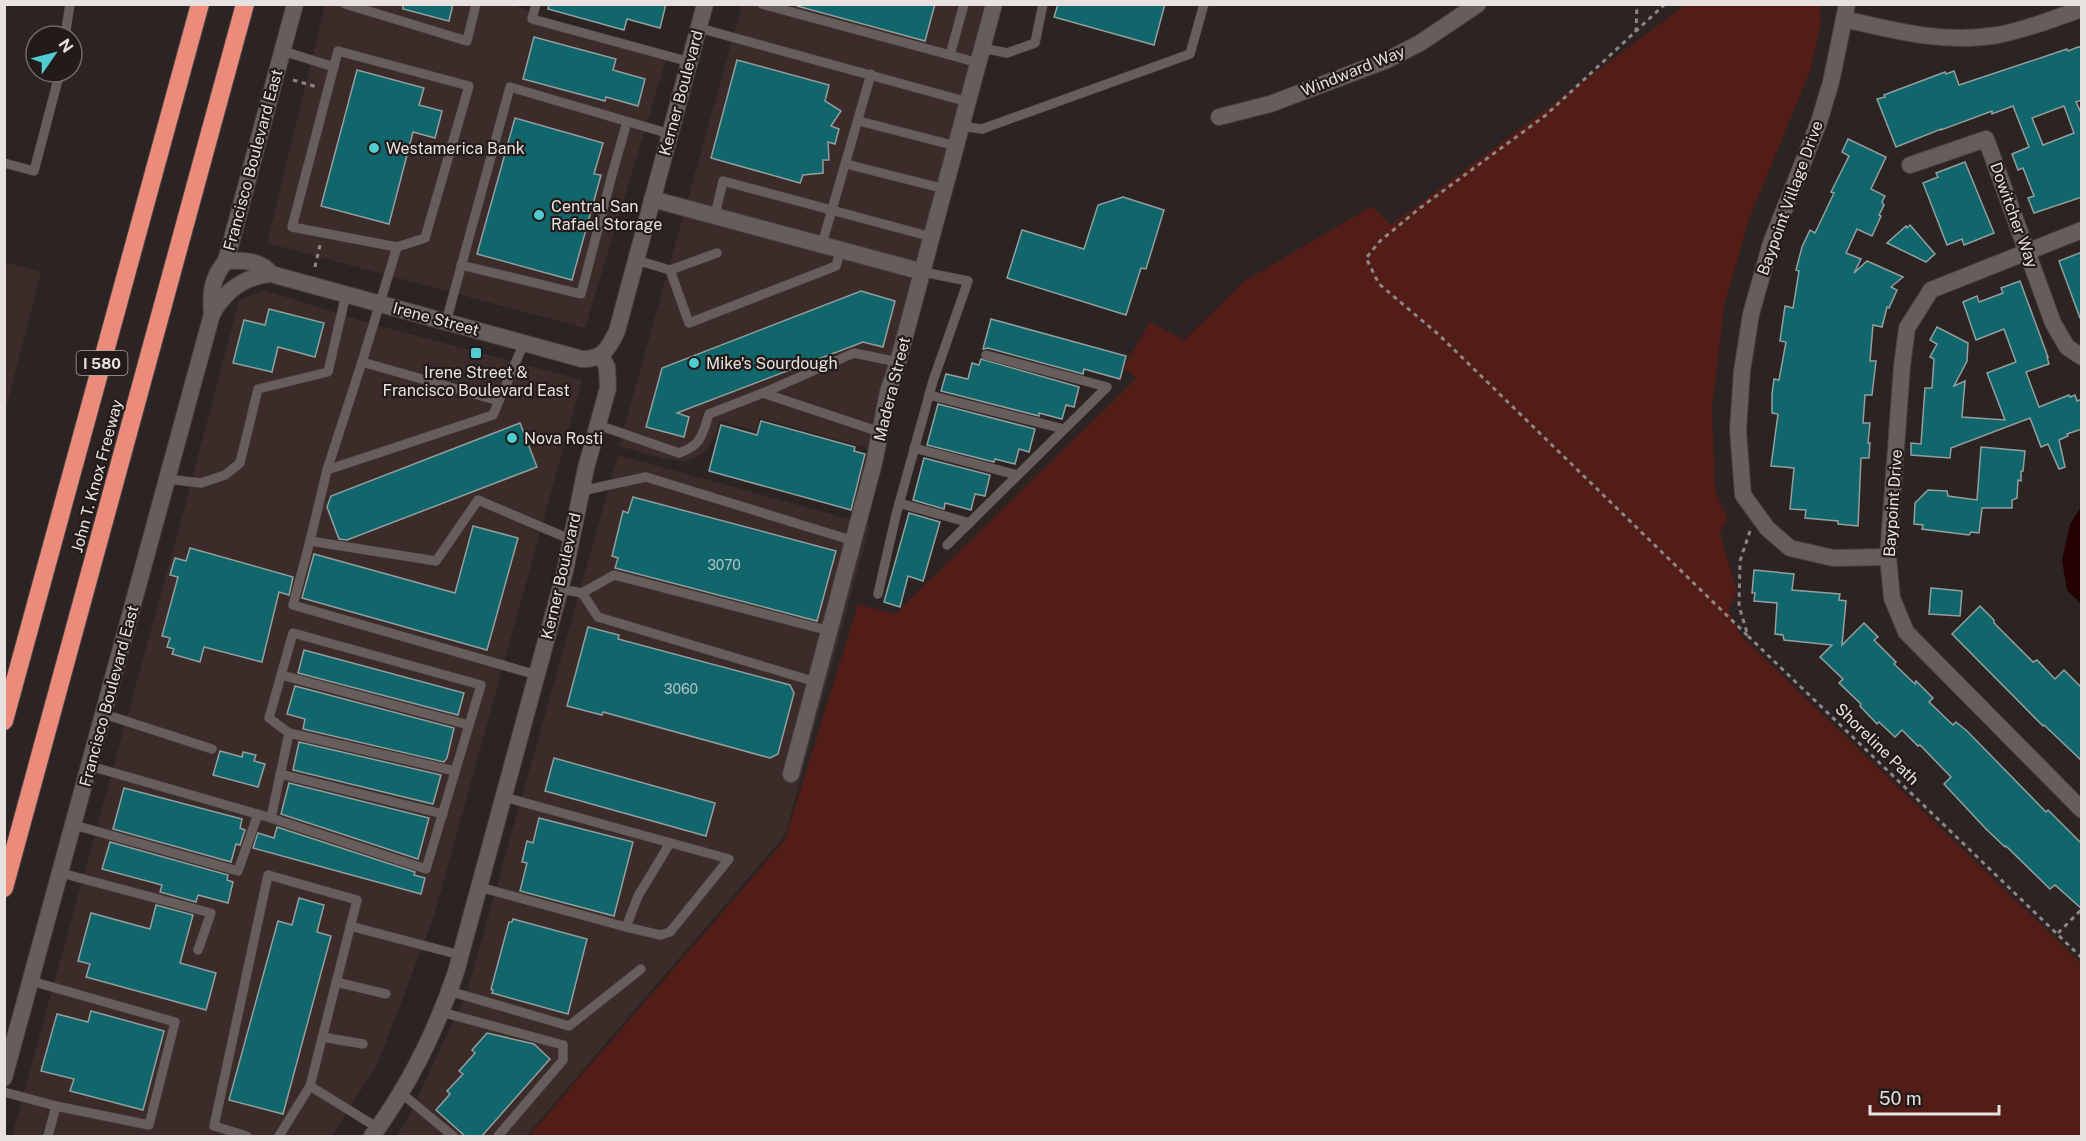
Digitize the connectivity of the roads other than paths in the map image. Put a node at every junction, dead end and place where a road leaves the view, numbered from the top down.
1 (70, 4) edge
2 (200, 4) edge
3 (245, 4) edge
4 (295, 4) edge
5 (345, 4) edge
6 (476, 4) edge
7 (536, 4) edge
8 (705, 4) edge
9 (762, 4) edge
10 (964, 4) edge
11 (994, 4) edge
12 (1043, 4) edge
13 (1204, 4) edge
14 (1478, 4) edge
15 (2082, 9) edge
16 (1845, 12) edge
17 (67, 24) edge
18 (699, 28) junction
19 (283, 51) junction
20 (950, 55) junction
21 (980, 56) junction
22 (690, 62) junction
23 (334, 67) junction
24 (871, 74) junction
25 (57, 84) edge
26 (968, 102) junction
27 (1219, 117) dead end
28 (859, 121) junction
29 (627, 122) junction
30 (961, 126) junction
31 (670, 134) junction
32 (956, 146) junction
33 (4, 163) edge
34 (846, 164) junction
35 (1910, 165) dead end
36 (945, 189) junction
37 (652, 199) junction
38 (833, 210) junction
39 (714, 215) junction
40 (2082, 230) edge
41 (932, 237) junction
42 (822, 244) junction
43 (397, 247) junction
44 (841, 249) junction
45 (2027, 251) junction
46 (717, 253) dead end
47 (636, 260) junction
48 (226, 261) junction
49 (460, 266) junction
50 (670, 270) junction
51 (923, 272) junction
52 (272, 274) junction
53 (346, 294) junction
54 (381, 304) junction
55 (212, 314) junction
56 (446, 322) junction
57 (524, 343) junction
58 (601, 355) junction
59 (986, 355) dead end
60 (2082, 357) edge
61 (362, 362) junction
62 (898, 362) junction
63 (764, 393) junction
64 (929, 395) junction
65 (499, 401) junction
66 (598, 425) junction
67 (1064, 429) junction
68 (880, 432) junction
69 (914, 448) junction
70 (327, 470) junction
71 (1017, 475) junction
72 (167, 479) junction
73 (581, 490) junction
74 (899, 503) junction
75 (970, 523) junction
76 (572, 540) junction
77 (310, 541) junction
78 (854, 541) junction
79 (947, 545) dead end
80 (1888, 557) junction
81 (560, 589) junction
82 (582, 593) junction
83 (878, 594) dead end
84 (830, 631) junction
85 (281, 675) junction
86 (537, 675) junction
87 (816, 682) junction
88 (104, 714) junction
89 (4, 721) edge
90 (469, 725) junction
91 (289, 733) junction
92 (212, 749) dead end
93 (90, 766) junction
94 (455, 771) junction
95 (280, 774) junction
96 (791, 774) dead end
97 (504, 797) junction
98 (2082, 810) edge
99 (258, 814) junction
100 (443, 814) junction
101 (271, 818) junction
102 (74, 825) junction
103 (670, 843) junction
104 (61, 873) junction
105 (479, 887) junction
106 (4, 888) edge
107 (350, 926) junction
108 (627, 927) junction
109 (198, 950) dead end
110 (460, 955) junction
111 (641, 969) dead end
112 (31, 981) junction
113 (336, 982) junction
114 (449, 991) junction
115 (386, 994) dead end
116 (441, 1012) junction
117 (322, 1037) junction
118 (363, 1044) dead end
119 (4, 1078) edge
120 (310, 1086) junction
121 (4, 1092) edge
122 (401, 1093) junction
123 (56, 1106) junction
124 (149, 1125) junction
125 (375, 1132) edge
126 (48, 1137) edge
127 (146, 1137) edge
128 (247, 1137) edge
129 (279, 1137) edge
130 (453, 1137) edge
131 (498, 1137) edge

1 - 17 lane
2 - 89 highway, John T. Knox Freeway / I 580
3 - 106 highway, John T. Knox Freeway / I 580
4 - 19 street, Francisco Boulevard East
5 - 6 lane
7 - 22 lane
8 - 18 street, Kerner Boulevard
9 - 20 lane
10 - 20 lane
11 - 21 street, Madera Street
12 - 21 lane
13 - 30 lane
14 - 27 street, Windward Way
15 - 16 street
16 - 80 street, Baypoint Village Drive
18 - 22 street, Kerner Boulevard
18 - 24 lane
19 - 23 lane
19 - 48 street, Francisco Boulevard East
20 - 21 lane
21 - 26 street, Madera Street
22 - 31 street, Kerner Boulevard
23 - 43 lane
23 - 43 lane
24 - 26 lane
24 - 28 lane
25 - 33 lane
26 - 30 street, Madera Street
28 - 32 lane
28 - 34 lane
29 - 31 lane
29 - 49 lane
29 - 49 lane
30 - 32 street, Madera Street
31 - 37 street, Kerner Boulevard
32 - 36 street, Madera Street
34 - 36 lane
34 - 38 lane
35 - 45 street, Dowitcher Way
36 - 41 street, Madera Street
37 - 39 street
37 - 47 street, Kerner Boulevard
38 - 39 lane
38 - 41 lane
38 - 42 lane
39 - 42 street
40 - 45 street, Baypoint Drive
41 - 51 street, Madera Street
42 - 44 street
43 - 54 lane
44 - 50 lane
44 - 51 street
45 - 60 street, Dowitcher Way
45 - 80 street, Baypoint Drive
46 - 50 lane
47 - 50 lane
47 - 58 street, Kerner Boulevard
48 - 52 street, Irene Street
48 - 55 street, Francisco Boulevard East
49 - 56 lane
51 - 62 street, Madera Street
51 - 64 lane
52 - 53 street, Irene Street
52 - 55 street, Francisco Boulevard East
53 - 54 street, Irene Street
53 - 72 lane
54 - 56 street, Irene Street
54 - 61 lane
55 - 72 street, Francisco Boulevard East
56 - 57 street, Irene Street
57 - 58 street, Irene Street
57 - 65 lane
58 - 66 street, Kerner Boulevard
59 - 67 lane
61 - 65 lane
61 - 70 lane
62 - 63 lane
62 - 68 street, Madera Street
63 - 66 lane
63 - 68 lane
64 - 67 lane
64 - 69 lane
65 - 70 lane
66 - 73 street, Kerner Boulevard
67 - 71 lane
68 - 78 street, Madera Street
69 - 71 lane
69 - 74 lane
70 - 77 lane
71 - 75 lane
72 - 88 street, Francisco Boulevard East
73 - 76 street, Kerner Boulevard
73 - 78 lane
74 - 75 lane
74 - 83 lane
75 - 79 lane
76 - 77 lane
76 - 81 street, Kerner Boulevard
77 - 86 lane
78 - 84 street, Madera Street
80 - 98 street, Baypoint Drive
81 - 82 lane
81 - 86 street, Kerner Boulevard
82 - 84 lane
82 - 87 lane
84 - 87 street, Madera Street
85 - 90 lane
85 - 90 lane
85 - 91 lane
86 - 97 street, Kerner Boulevard
87 - 96 street, Madera Street
88 - 92 lane
88 - 93 street, Francisco Boulevard East
90 - 94 lane
91 - 94 lane
91 - 95 lane
93 - 99 lane
93 - 102 street, Francisco Boulevard East
94 - 100 lane
95 - 100 lane
95 - 101 lane
97 - 103 lane
97 - 105 street, Kerner Boulevard
99 - 101 lane
99 - 102 lane
100 - 101 lane
102 - 104 street, Francisco Boulevard East
103 - 108 lane
103 - 108 lane
104 - 109 lane
104 - 112 street, Francisco Boulevard East
105 - 108 lane
105 - 110 street, Kerner Boulevard
107 - 110 lane
107 - 113 lane
107 - 128 lane
110 - 114 street, Kerner Boulevard
111 - 114 lane
112 - 119 street, Francisco Boulevard East
112 - 124 lane
113 - 115 lane
113 - 117 lane
114 - 116 street, Kerner Boulevard
116 - 122 street, Kerner Boulevard
116 - 131 lane
117 - 118 lane
117 - 120 lane
120 - 125 lane
120 - 129 lane
121 - 123 lane
122 - 125 street, Kerner Boulevard
122 - 130 lane
123 - 124 lane
123 - 126 lane
124 - 127 lane

